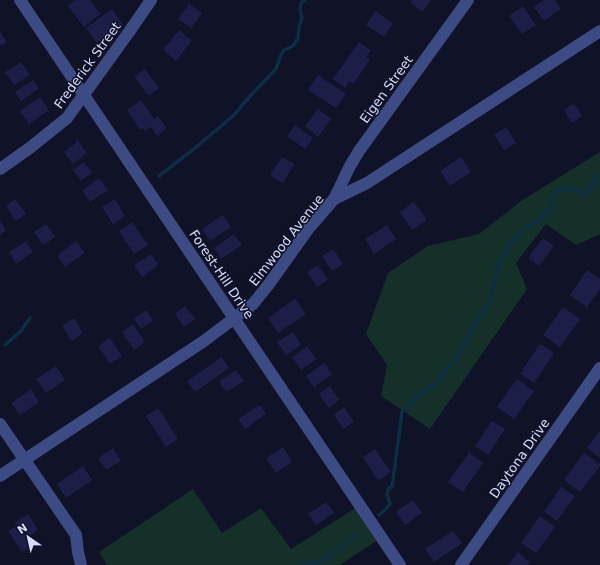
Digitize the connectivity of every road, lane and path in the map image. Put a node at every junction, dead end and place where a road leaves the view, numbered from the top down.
1 (20, 0) edge
2 (151, 0) edge
3 (468, 0) edge
4 (600, 31) edge
5 (84, 94) junction
6 (0, 169) edge
7 (334, 199) junction
8 (235, 318) junction
9 (600, 368) edge
10 (0, 424) edge
11 (24, 460) junction
12 (0, 476) edge
13 (81, 565) edge
14 (400, 565) edge
15 (461, 565) edge

1 - 5 street, Forest-Hill Drive
2 - 5 street, Frederick Street
3 - 7 street, Eigen Street
4 - 7 street, Elmwood Avenue
5 - 6 street, Frederick Street
5 - 8 street, Forest-Hill Drive
7 - 8 street, Elmwood Avenue
8 - 11 street, Elmwood Avenue
8 - 14 street, Forest-Hill Drive
9 - 15 street, Daytona Drive
10 - 11 street
11 - 12 street, Elmwood Avenue
11 - 13 street

